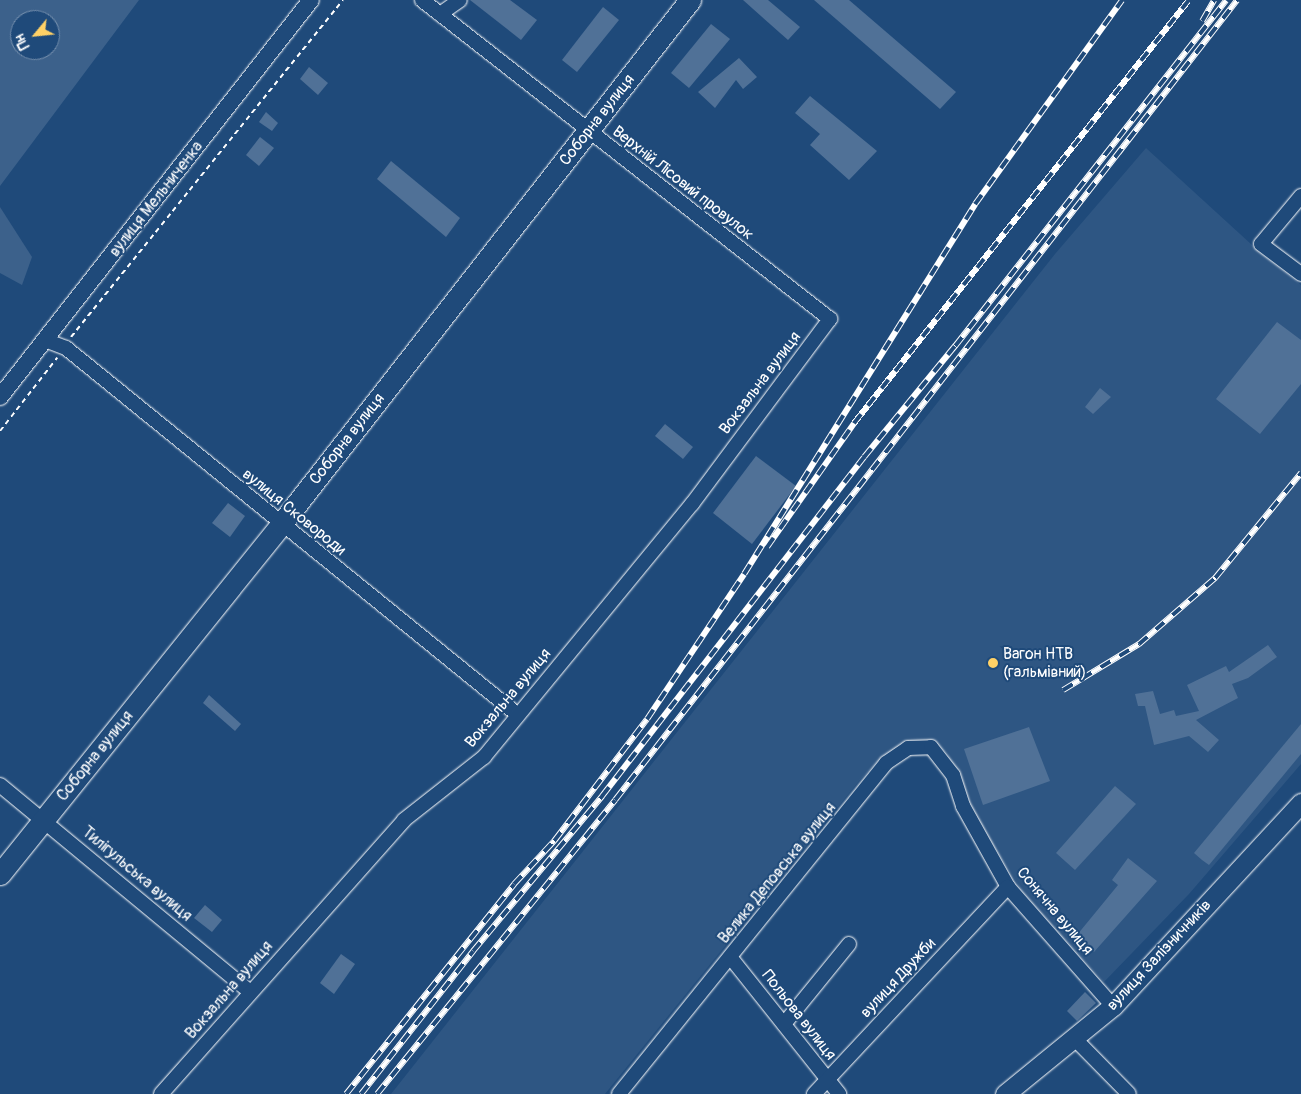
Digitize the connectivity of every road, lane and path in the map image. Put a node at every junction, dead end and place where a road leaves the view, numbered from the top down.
1 (311, 0) edge
2 (342, 0) edge
3 (460, 0) edge
4 (690, 0) edge
5 (427, 2) edge
6 (440, 14) junction
7 (587, 132) junction
8 (1301, 196) edge
9 (1301, 274) edge
10 (830, 319) joint
11 (45, 340) junction
12 (66, 348) junction
13 (0, 397) edge
14 (0, 431) edge
15 (281, 524) junction
16 (518, 715) junction
17 (0, 785) edge
18 (1301, 805) edge
19 (963, 806) joint
20 (44, 820) junction
21 (0, 874) edge
22 (1008, 887) junction
23 (850, 944) dead end
24 (731, 958) junction
25 (250, 992) junction
26 (1113, 1006) junction
27 (784, 1024) junction
28 (1074, 1038) junction
29 (827, 1079) junction
30 (161, 1094) edge
31 (619, 1094) edge
32 (814, 1094) edge
33 (839, 1094) edge
34 (1006, 1094) edge
35 (1128, 1094) edge

1 - 11 street, вулиця Мельниченка
2 - 12 path
3 - 6 street
4 - 7 main road, Соборна вулиця
5 - 6 street, Верхній Лісовий провулок
6 - 7 street, Верхній Лісовий провулок
7 - 10 street, Верхній Лісовий провулок
7 - 15 main road, Соборна вулиця
8 - 9 street
10 - 16 street, Вокзальна вулиця
11 - 12 street, вулиця Сковороди
11 - 13 street, вулиця Мельниченка
12 - 14 path
12 - 15 street, вулиця Сковороди
15 - 16 street, вулиця Сковороди
15 - 20 main road, Соборна вулиця
16 - 25 street, Вокзальна вулиця
17 - 20 street, Тилігульська вулиця
18 - 26 main road, вулиця Залізничників
19 - 22 street, Сонячна вулиця
19 - 24 street, Велика Деповська вулиця
20 - 21 main road, Соборна вулиця
20 - 25 street, Тилігульська вулиця
22 - 26 street, Сонячна вулиця
22 - 29 street, вулиця Дружби
23 - 27 street
24 - 27 street, Польова вулиця
24 - 31 street, Велика Деповська вулиця
25 - 30 street, Вокзальна вулиця
26 - 28 main road, вулиця Залізничників
27 - 29 street, Польова вулиця
28 - 34 main road, вулиця Залізничників
28 - 35 street
29 - 32 street, вулиця Дружби
29 - 33 street, Польова вулиця

